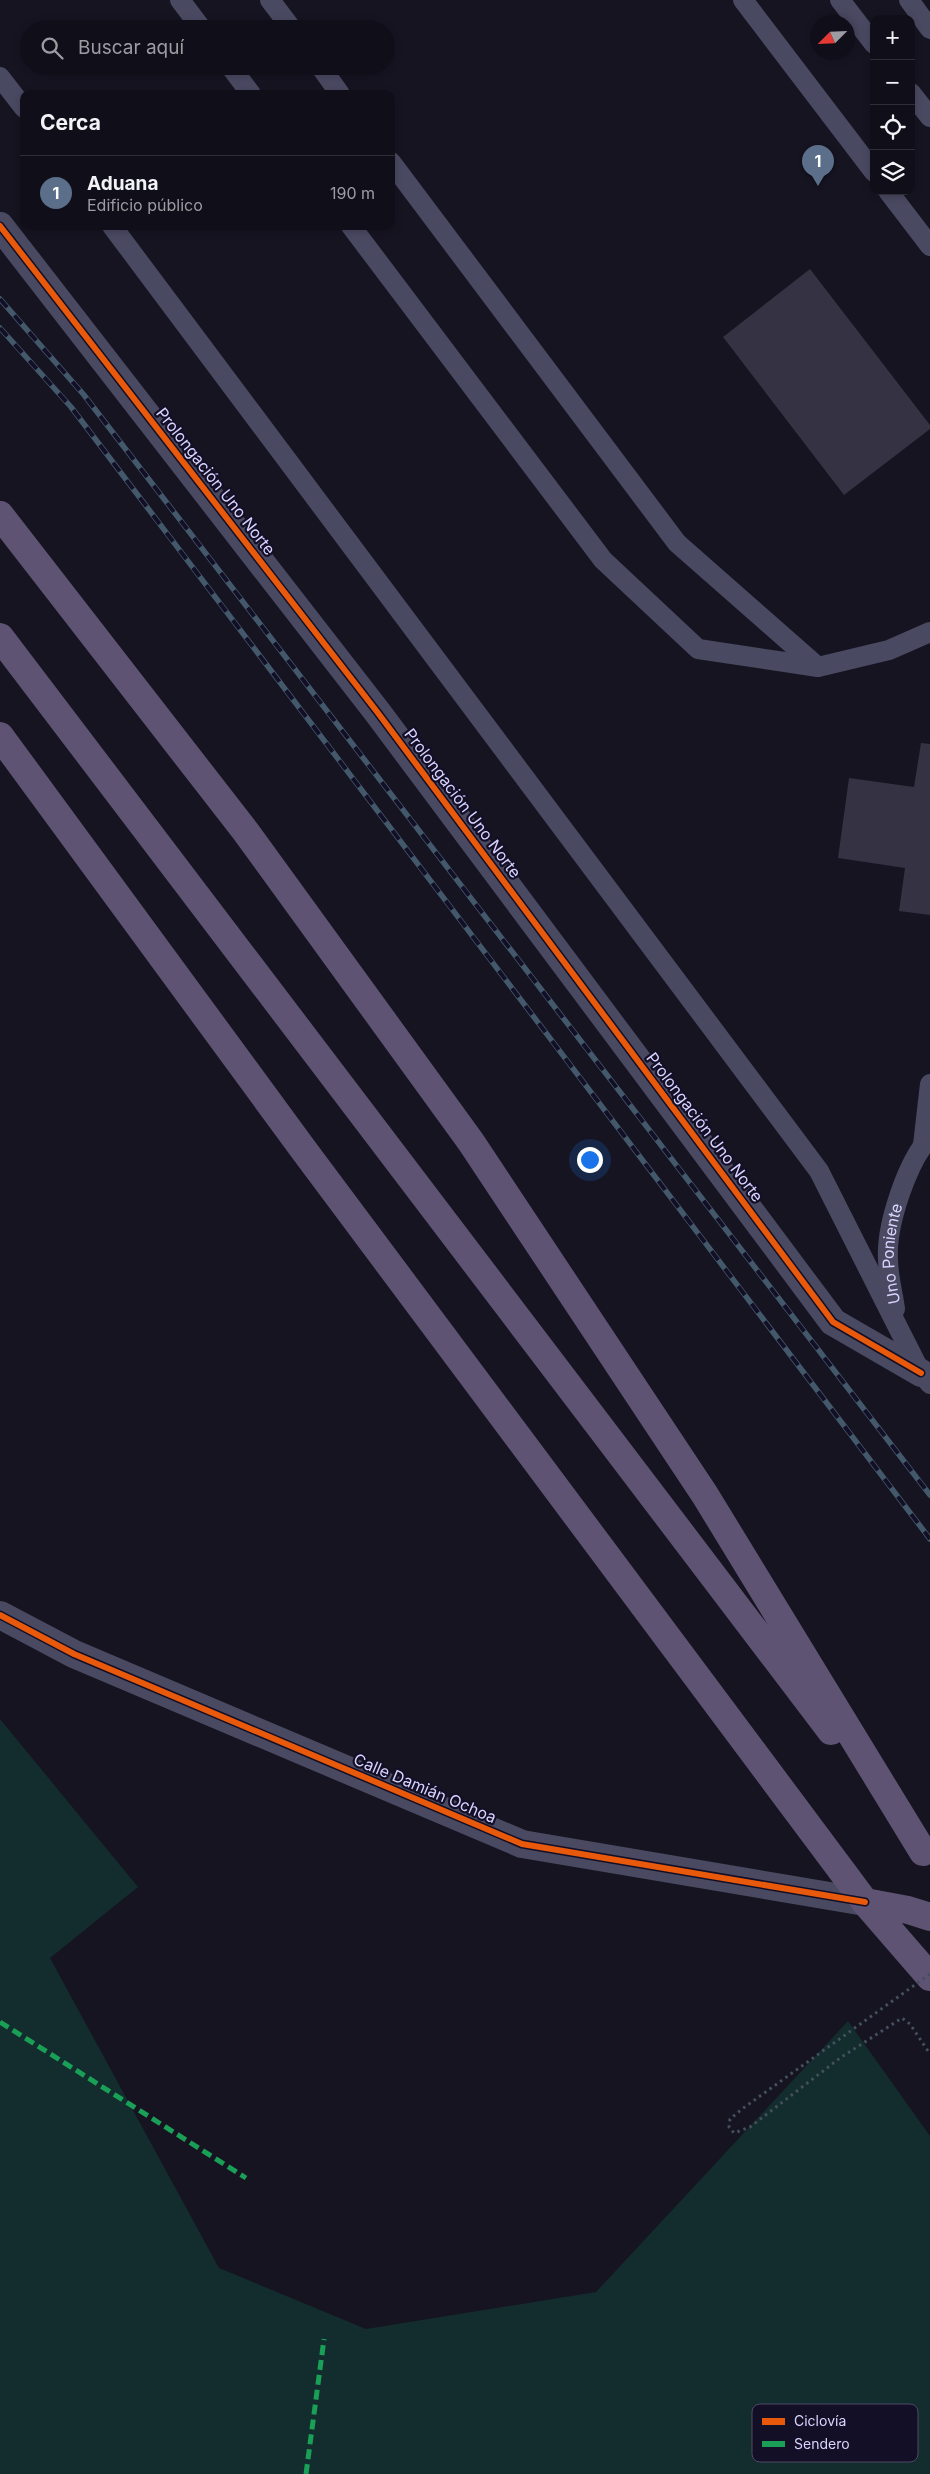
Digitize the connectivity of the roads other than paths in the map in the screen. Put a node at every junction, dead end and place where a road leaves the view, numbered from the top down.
1 (180, 0) edge
2 (270, 0) edge
3 (743, 0) edge
4 (840, 0) edge
5 (909, 0) edge
6 (195, 20) edge
7 (285, 20) edge
8 (930, 29) edge
9 (870, 39) edge
10 (237, 75) edge
11 (326, 75) edge
12 (0, 77) edge
13 (248, 90) edge
14 (337, 90) edge
15 (915, 98) edge
16 (20, 103) edge
17 (930, 117) edge
18 (395, 167) edge
19 (870, 167) edge
20 (891, 195) edge
21 (0, 226) edge
22 (115, 230) edge
23 (354, 230) edge
24 (930, 246) edge
25 (0, 515) edge
26 (930, 632) edge
27 (0, 637) edge
28 (818, 667) junction
29 (0, 736) edge
30 (930, 1084) edge
31 (926, 1141) edge
32 (927, 1380) edge
33 (0, 1615) edge
34 (926, 1857) edge
35 (865, 1902) junction
36 (930, 1917) edge
37 (930, 1975) edge

1 - 6 lane
2 - 7 lane
3 - 19 lane
4 - 9 lane
5 - 8 lane
10 - 13 lane
11 - 14 lane
12 - 16 lane
15 - 17 lane
18 - 28 lane
20 - 24 lane
21 - 32 street, Prolongación Uno Norte
22 - 32 lane
23 - 28 lane
25 - 34 main road
26 - 28 lane
27 - 34 main road
29 - 35 main road
30 - 31 lane, Uno Poniente
31 - 32 lane, Uno Poniente
33 - 35 street, Calle Damián Ochoa
35 - 36 main road
35 - 37 main road

